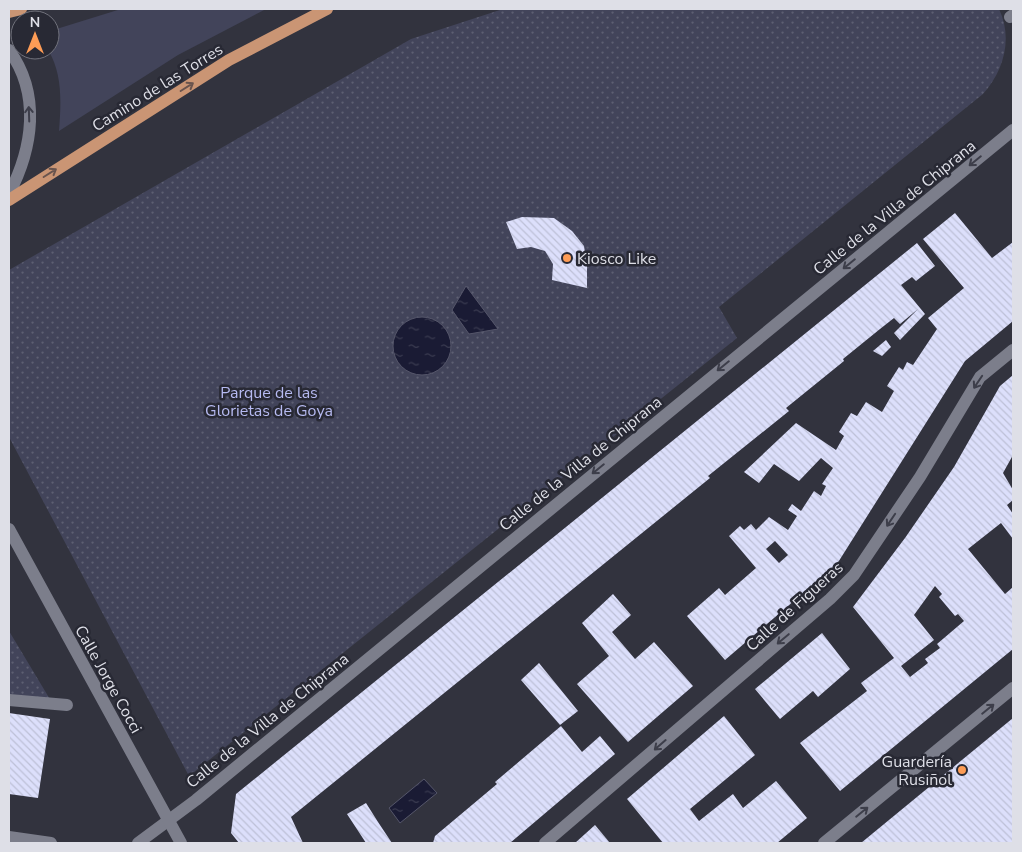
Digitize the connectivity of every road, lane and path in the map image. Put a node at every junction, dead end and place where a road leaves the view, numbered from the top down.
1 (21, 9) edge
2 (327, 9) edge
3 (9, 12) edge
4 (9, 50) edge
5 (1013, 130) edge
6 (9, 194) edge
7 (9, 200) edge
8 (1013, 350) edge
9 (9, 529) edge
10 (1013, 688) edge
11 (9, 700) edge
12 (67, 706) dead end
13 (168, 822) junction
14 (9, 837) edge
15 (51, 843) edge
16 (138, 843) edge
17 (181, 843) edge
18 (545, 843) edge
19 (824, 843) edge

1 - 3 main road
7 -> 2 main road, Camino de las Torres
6 -> 4 street
5 -> 13 street, Calle de la Villa de Chiprana
8 -> 18 street, Calle de Figueras
9 - 13 street, Calle Jorge Cocci
19 -> 10 street
11 - 12 street
13 - 16 street, Calle de la Villa de Chiprana
13 - 17 street, Calle Jorge Cocci
14 - 15 street

